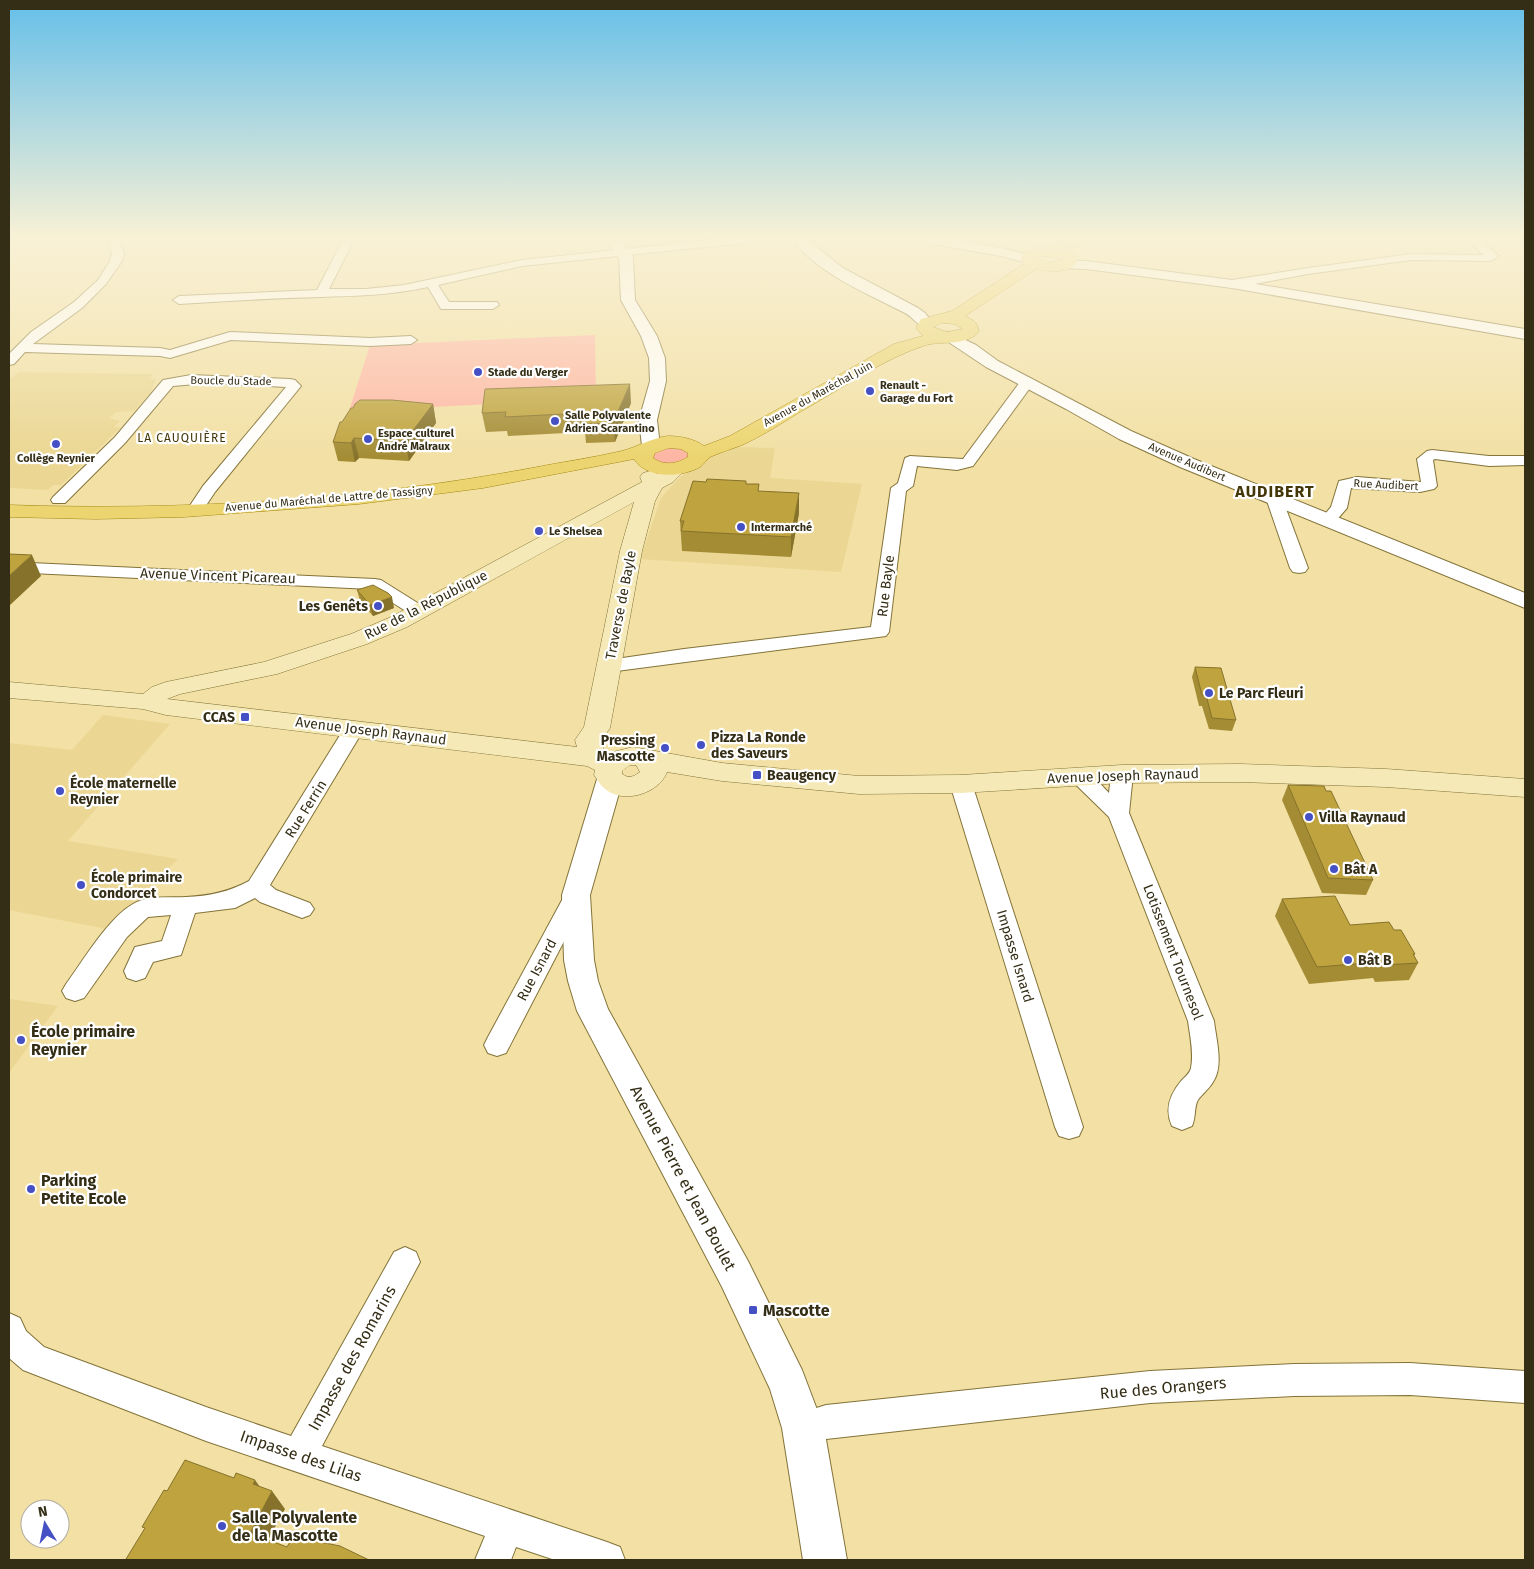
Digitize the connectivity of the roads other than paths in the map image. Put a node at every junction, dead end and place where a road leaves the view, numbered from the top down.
1 (69, 311) edge
2 (635, 311) edge
3 (908, 311) edge
4 (962, 311) edge
5 (977, 311) edge
6 (1392, 311) edge
7 (932, 324) junction
8 (968, 334) junction
9 (1525, 334) edge
10 (411, 340) dead end
11 (24, 348) junction
12 (170, 354) junction
13 (9, 361) edge
14 (173, 381) junction
15 (1028, 381) junction
16 (661, 454) junction
17 (1525, 461) edge
18 (1274, 498) junction
19 (59, 500) dead end
20 (198, 504) junction
21 (9, 511) edge
22 (9, 519) edge
23 (1328, 520) junction
24 (9, 567) edge
25 (1299, 568) dead end
26 (1525, 600) edge
27 (418, 611) junction
28 (610, 666) junction
29 (9, 690) edge
30 (150, 702) junction
31 (354, 729) junction
32 (626, 769) junction
33 (1122, 774) junction
34 (1078, 776) junction
35 (961, 784) junction
36 (1525, 788) edge
37 (1118, 813) junction
38 (257, 887) junction
39 (576, 894) junction
40 (186, 906) junction
41 (302, 909) dead end
42 (136, 971) dead end
43 (75, 991) dead end
44 (497, 1045) dead end
45 (1182, 1118) dead end
46 (1069, 1127) dead end
47 (405, 1262) dead end
48 (9, 1329) edge
49 (1525, 1387) edge
50 (803, 1428) junction
51 (299, 1455) junction
52 (507, 1525) junction
53 (818, 1552) edge
54 (493, 1560) edge
55 (607, 1560) edge

1 - 11 street
2 - 16 street
3 - 7 street
4 - 7 main road, Avenue du Maréchal Juin
5 - 8 main road
6 - 9 street
7 - 8 main road
7 - 16 main road, Avenue du Maréchal Juin
8 - 15 street, Avenue Audibert
10 - 12 street
11 - 12 street
11 - 13 street
12 - 14 street
14 - 19 street, Boucle du Stade
14 - 20 street, Boucle du Stade
15 - 18 street, Avenue Audibert
15 - 28 street, Rue Bayle
16 - 16 main road
16 - 20 main road, Avenue du Maréchal de Lattre de Tassigny
16 - 22 main road, Avenue du Maréchal de Lattre de Tassigny
16 - 27 main road, Rue de la République
16 - 28 main road, Traverse de Bayle
17 - 23 street, Rue Audibert
18 - 23 street, Avenue Audibert
18 - 25 street
20 - 21 main road, Avenue du Maréchal de Lattre de Tassigny
23 - 26 street, Avenue Audibert
24 - 27 street, Avenue Vincent Picareau
27 - 30 main road, Rue de la République
28 - 32 main road, Traverse de Bayle
29 - 30 main road
30 - 31 main road, Avenue Joseph Raynaud
31 - 32 main road, Avenue Joseph Raynaud
31 - 38 street, Rue Ferrin
32 - 35 main road, Avenue Joseph Raynaud
32 - 39 street, Avenue Pierre et Jean Boulet
33 - 34 main road, Avenue Joseph Raynaud
33 - 36 main road, Avenue Joseph Raynaud
33 - 37 street, Lotissement Tournesol
34 - 35 main road, Avenue Joseph Raynaud
34 - 37 street, Lotissement Tournesol
35 - 46 street, Impasse Isnard
37 - 45 street, Lotissement Tournesol
38 - 40 street, Rue Ferrin
38 - 41 street
39 - 44 street, Rue Isnard
39 - 50 street, Avenue Pierre et Jean Boulet
40 - 42 street
40 - 43 street, Rue Ferrin
47 - 51 street, Impasse des Romarins
48 - 51 street, Impasse des Lilas
49 - 50 street, Rue des Orangers
50 - 53 street, Avenue Pierre et Jean Boulet
51 - 52 street, Impasse des Lilas
52 - 54 street
52 - 55 street, Impasse des Lilas

